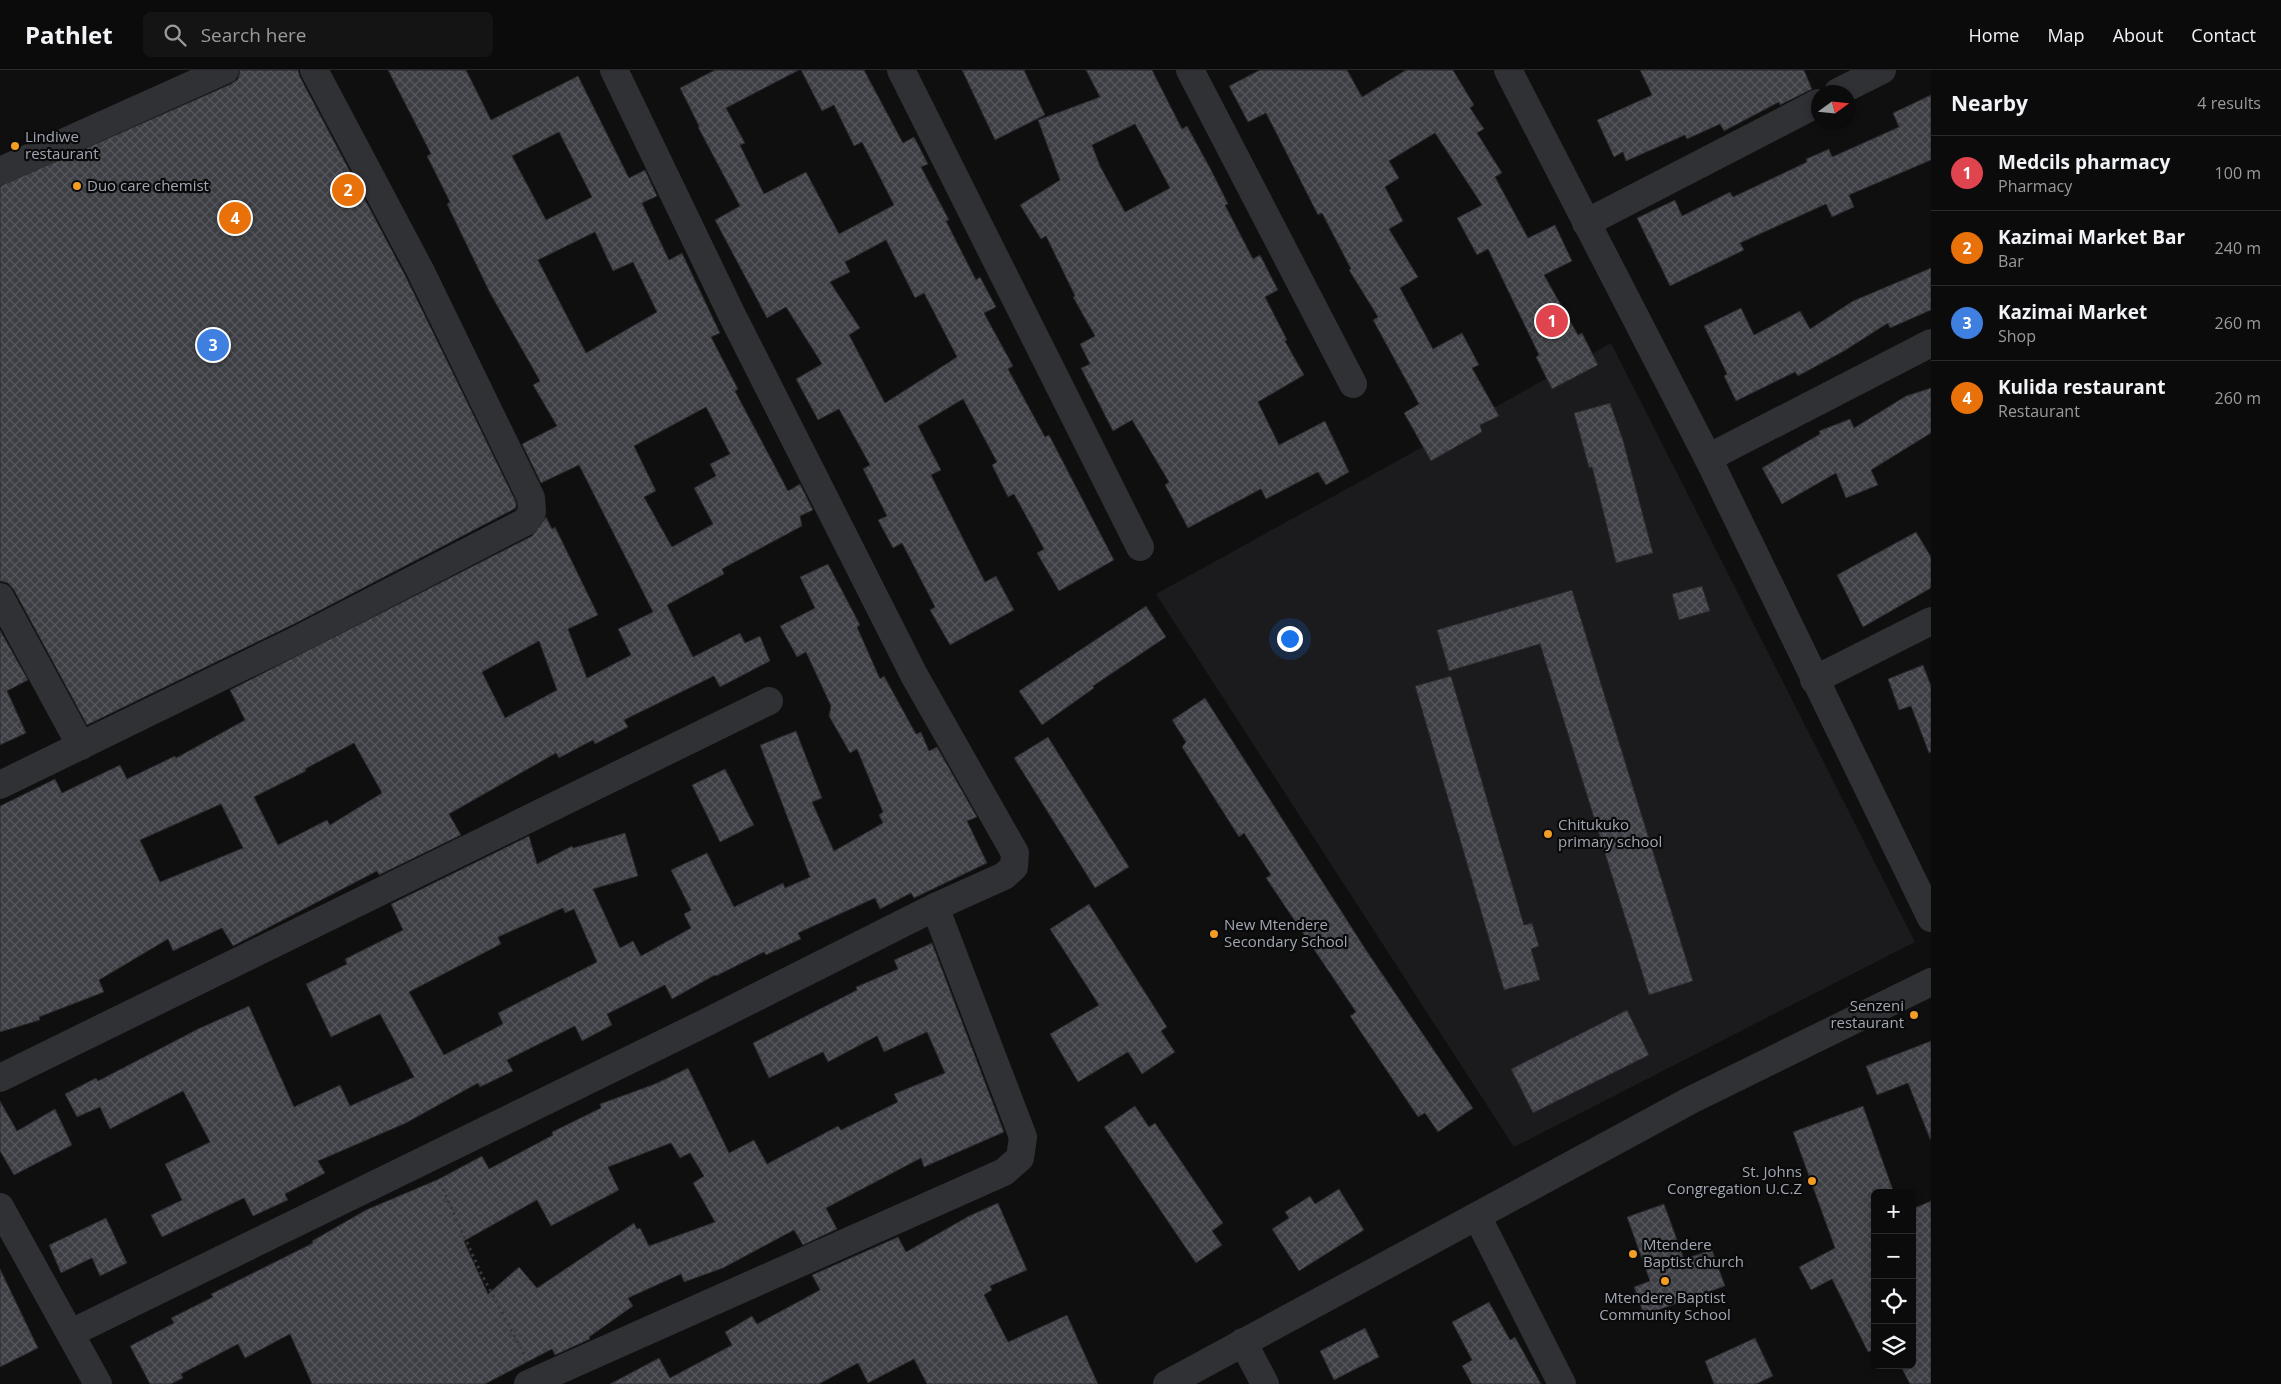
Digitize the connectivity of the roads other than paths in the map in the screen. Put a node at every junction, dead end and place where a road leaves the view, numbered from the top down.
1 (225, 70) edge
2 (314, 70) edge
3 (614, 70) edge
4 (901, 70) edge
5 (1190, 70) edge
6 (1508, 70) edge
7 (1882, 70) edge
8 (1852, 85) edge
9 (1811, 107) edge
10 (0, 172) edge
11 (1586, 223) junction
12 (1931, 343) edge
13 (1353, 384) dead end
14 (1708, 458) junction
15 (1140, 547) dead end
16 (0, 596) edge
17 (1931, 621) edge
18 (1814, 680) junction
19 (769, 701) dead end
20 (81, 746) junction
21 (0, 785) edge
22 (935, 907) junction
23 (1929, 910) edge
24 (1931, 982) edge
25 (0, 1078) edge
26 (0, 1207) edge
27 (1478, 1216) junction
28 (6, 1235) edge
29 (71, 1333) junction
30 (1243, 1342) junction
31 (533, 1381) edge
32 (98, 1384) edge
33 (1167, 1384) edge
34 (1265, 1384) edge
35 (1562, 1384) edge

1 - 10 street
2 - 20 street
3 - 22 street
4 - 15 street
5 - 13 street
6 - 11 street
7 - 8 street
9 - 11 street
11 - 14 street
12 - 14 street
14 - 18 street
16 - 20 street
17 - 18 street
18 - 23 street
19 - 25 street
20 - 21 street
22 - 29 street
22 - 31 street
24 - 27 street
26 - 28 street
27 - 30 street
27 - 35 street
28 - 29 street
29 - 32 street
30 - 33 street
30 - 34 street

